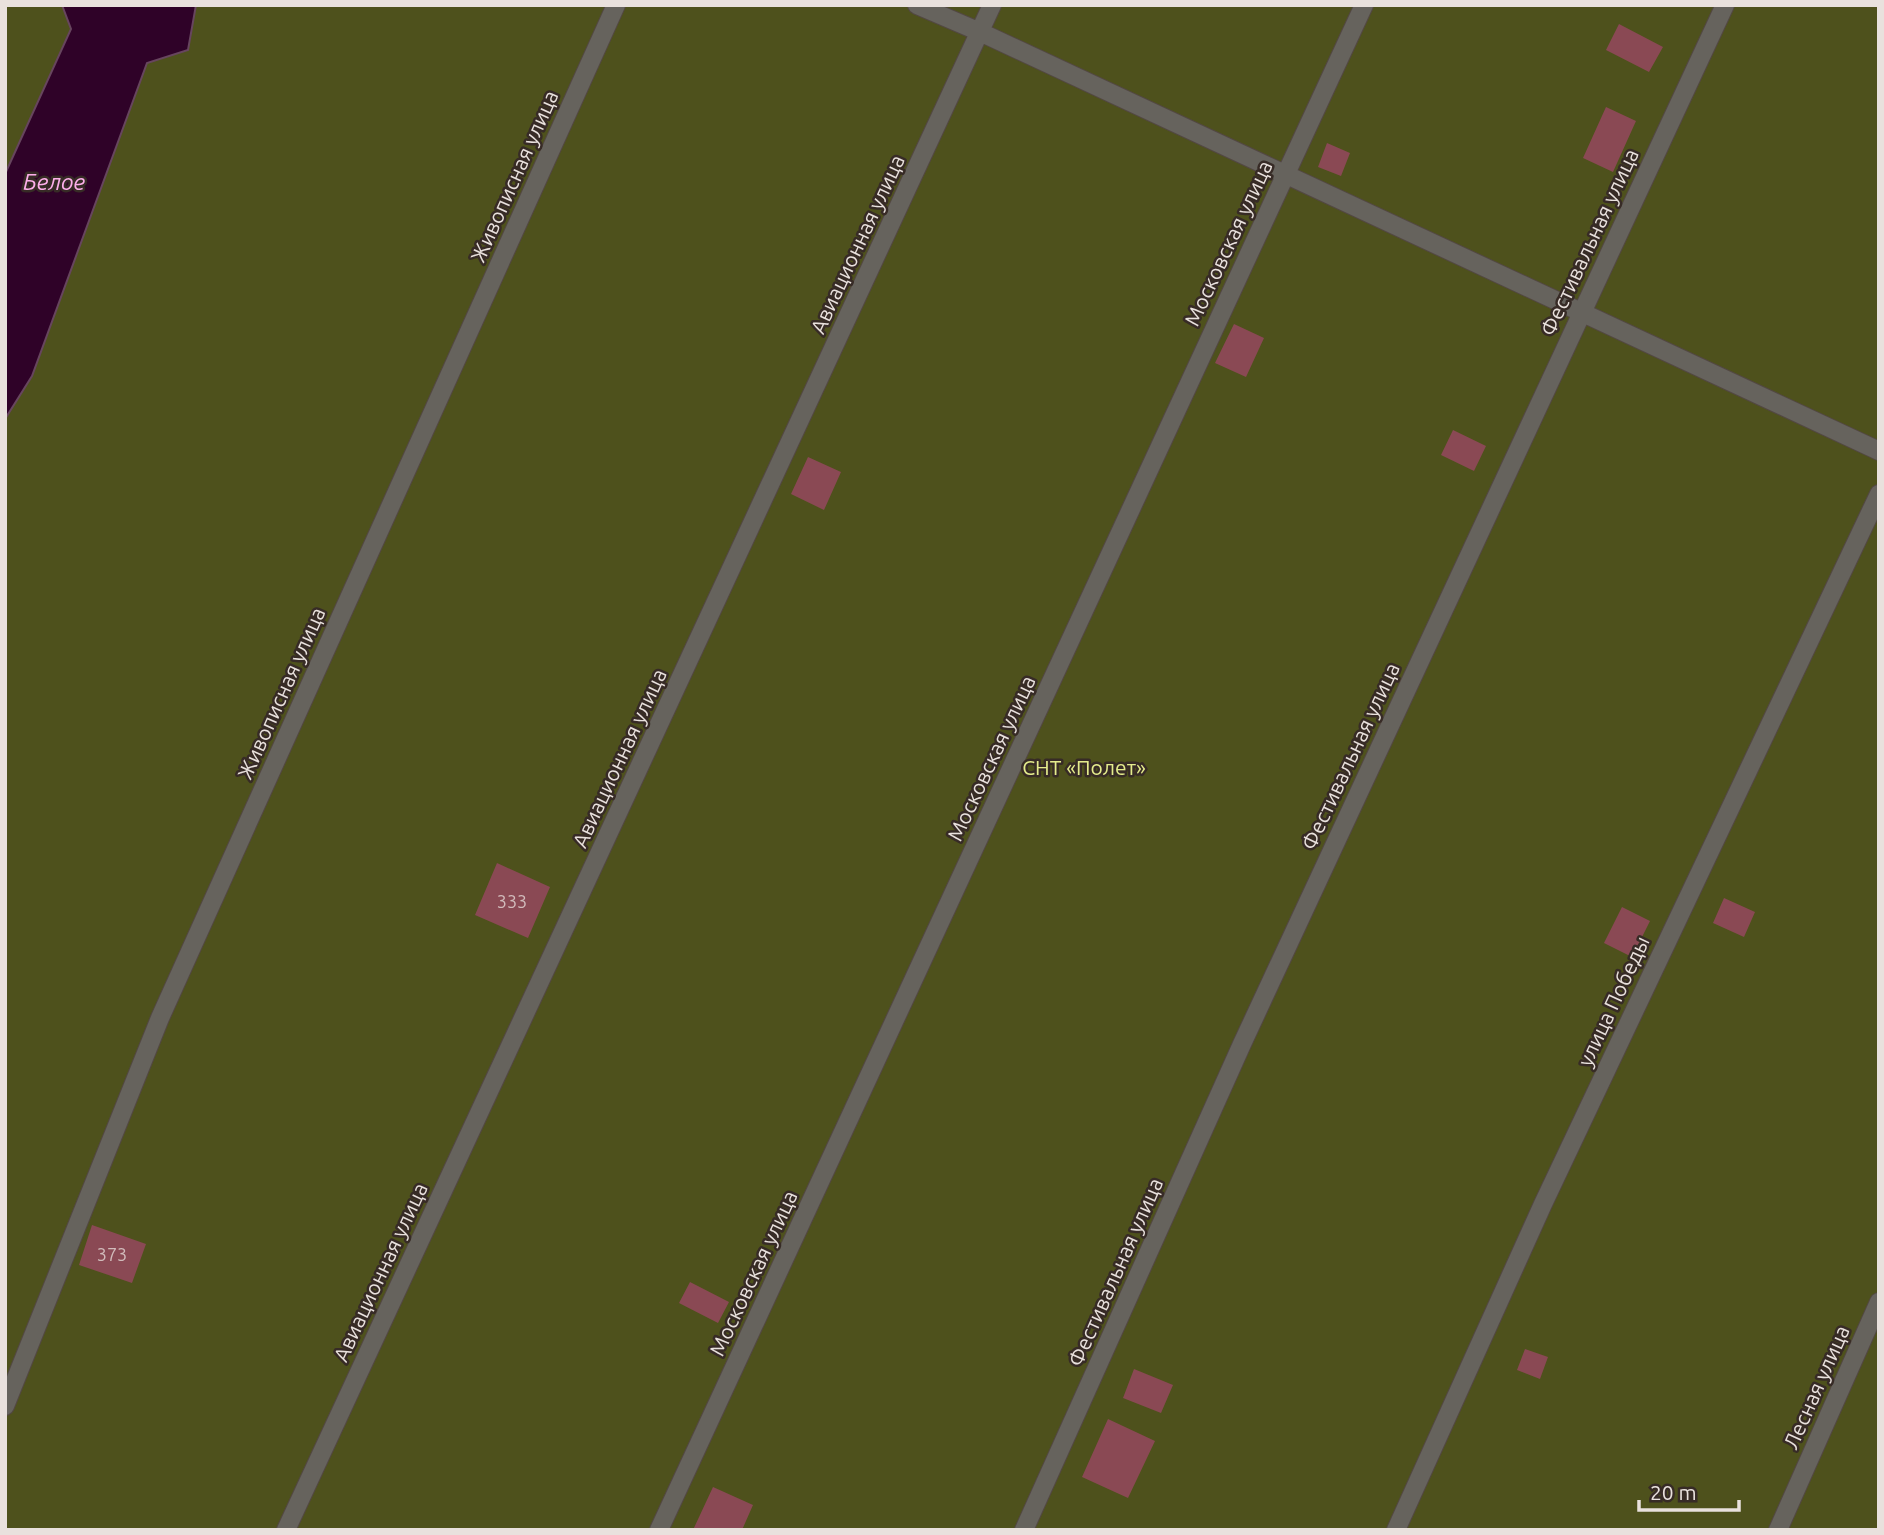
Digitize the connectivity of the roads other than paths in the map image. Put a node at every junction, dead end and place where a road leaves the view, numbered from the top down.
1 (615, 5) edge
2 (917, 5) edge
3 (992, 5) edge
4 (1364, 5) edge
5 (1725, 5) edge
6 (980, 32) junction
7 (1285, 174) junction
8 (1582, 312) junction
9 (1879, 451) edge
10 (1879, 494) edge
11 (1879, 1302) edge
12 (5, 1406) edge
13 (286, 1530) edge
14 (659, 1530) edge
15 (1024, 1530) edge
16 (1396, 1530) edge
17 (1778, 1530) edge

1 - 12 street, Живописная улица
2 - 6 street
3 - 6 street, Авиационная улица
4 - 7 street, Московская улица
5 - 8 street, Фестивальная улица
6 - 7 street
6 - 13 street, Авиационная улица
7 - 8 street
7 - 14 street, Московская улица
8 - 9 street
8 - 15 street, Фестивальная улица
10 - 16 street, улица Победы
11 - 17 street, Лесная улица

